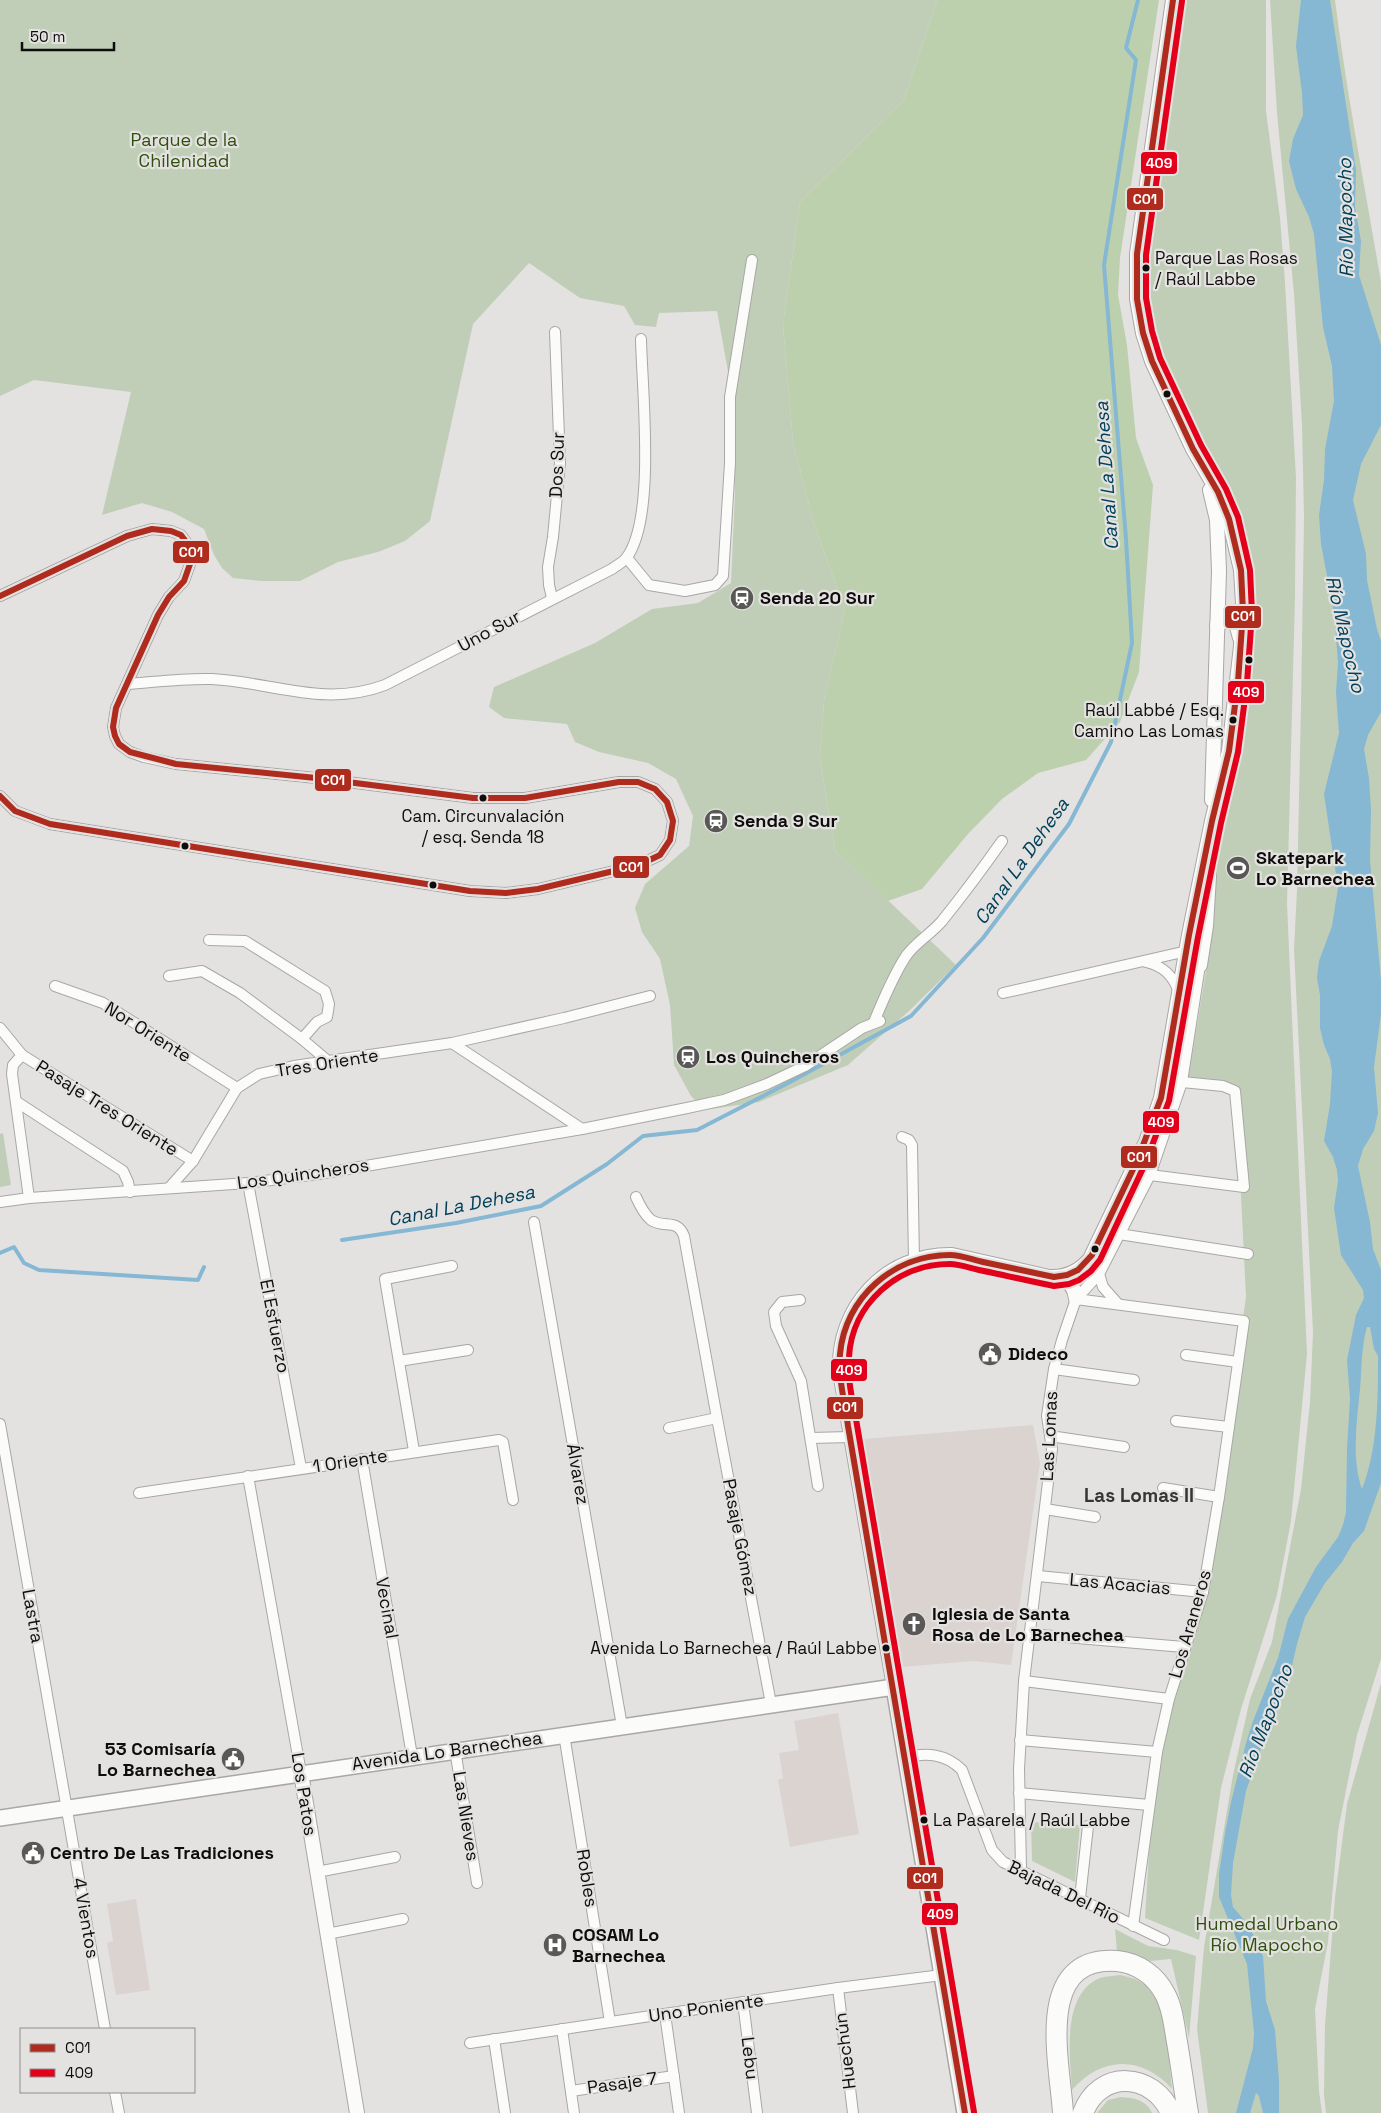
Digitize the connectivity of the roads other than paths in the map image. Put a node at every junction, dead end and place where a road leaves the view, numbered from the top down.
1 (1173, 0) edge
2 (752, 260) dead end
3 (555, 332) dead end
4 (641, 339) dead end
5 (1204, 470) junction
6 (627, 558) junction
7 (0, 596) edge
8 (552, 598) junction
9 (1217, 626) junction
10 (1241, 646) junction
11 (128, 684) junction
12 (0, 796) edge
13 (1212, 821) junction
14 (1209, 836) junction
15 (1002, 841) dead end
16 (209, 940) dead end
17 (1187, 951) junction
18 (1142, 961) junction
19 (1200, 965) junction
20 (169, 976) dead end
21 (55, 986) dead end
22 (1003, 993) dead end
23 (1180, 993) junction
24 (650, 996) dead end
25 (0, 1028) edge
26 (302, 1038) junction
27 (452, 1043) junction
28 (22, 1055) junction
29 (329, 1062) junction
30 (1182, 1082) junction
31 (237, 1088) junction
32 (17, 1102) junction
33 (582, 1130) junction
34 (902, 1137) dead end
35 (192, 1161) junction
36 (1150, 1174) junction
37 (248, 1183) junction
38 (169, 1188) junction
39 (130, 1192) junction
40 (636, 1197) dead end
41 (29, 1198) junction
42 (0, 1202) edge
43 (534, 1222) dead end
44 (1119, 1234) junction
45 (1248, 1254) dead end
46 (914, 1260) junction
47 (452, 1266) dead end
48 (1099, 1274) junction
49 (1060, 1277) junction
50 (1076, 1299) junction
51 (800, 1300) dead end
52 (1119, 1304) junction
53 (468, 1350) dead end
54 (1186, 1356) dead end
55 (399, 1361) junction
56 (1238, 1362) junction
57 (1054, 1368) junction
58 (1134, 1380) dead end
59 (717, 1418) junction
60 (1176, 1421) dead end
61 (0, 1424) edge
62 (1229, 1427) junction
63 (669, 1428) dead end
64 (1050, 1436) junction
65 (850, 1437) junction
66 (811, 1438) junction
67 (1124, 1447) dead end
68 (414, 1451) junction
69 (362, 1459) junction
70 (301, 1468) junction
71 (248, 1476) junction
72 (818, 1486) dead end
73 (5, 1487) edge
74 (1163, 1488) dead end
75 (139, 1493) dead end
76 (1219, 1497) junction
77 (513, 1500) dead end
78 (1044, 1509) junction
79 (1095, 1517) dead end
80 (1038, 1576) junction
81 (1203, 1592) junction
82 (1030, 1634) junction
83 (1184, 1647) junction
84 (1024, 1682) junction
85 (894, 1687) junction
86 (1169, 1699) junction
87 (771, 1704) junction
88 (622, 1726) junction
89 (564, 1734) junction
90 (1020, 1740) junction
91 (455, 1750) junction
92 (1157, 1752) junction
93 (412, 1756) junction
94 (905, 1757) junction
95 (301, 1773) junction
96 (1019, 1792) junction
97 (1149, 1805) junction
98 (67, 1808) junction
99 (0, 1818) edge
100 (1088, 1826) dead end
101 (395, 1857) dead end
102 (1021, 1870) junction
103 (317, 1872) junction
104 (477, 1883) dead end
105 (1080, 1898) junction
106 (404, 1919) dead end
107 (1133, 1926) junction
108 (327, 1934) junction
109 (1164, 1940) dead end
110 (942, 1975) junction
111 (838, 1988) junction
112 (743, 2002) junction
113 (665, 2014) junction
114 (610, 2022) junction
115 (105, 2028) edge
116 (562, 2029) junction
117 (494, 2039) junction
118 (470, 2043) dead end
119 (674, 2076) junction
120 (571, 2091) junction
121 (115, 2093) edge
122 (119, 2113) edge
123 (357, 2113) edge
124 (505, 2113) edge
125 (574, 2113) edge
126 (679, 2113) edge
127 (757, 2113) edge
128 (853, 2113) edge
129 (965, 2113) edge
130 (1063, 2113) edge
131 (1083, 2113) edge
132 (1171, 2113) edge
133 (1188, 2113) edge

1 - 5 street
2 - 6 street
3 - 8 street, Dos Sur
4 - 6 street
5 - 9 street
5 - 10 street
6 - 8 street, Uno Sur
7 - 11 street
8 - 11 street, Uno Sur
9 - 10 street
9 - 13 street
10 - 13 street
11 - 12 street
13 - 14 street
14 - 17 street
14 - 19 street
15 - 33 street, Los Quincheros
16 - 26 street
17 - 18 street
17 - 19 street
17 - 23 street
18 - 22 street
18 - 23 street
19 - 30 street, Las Lomas
20 - 26 street
21 - 31 street, Nor Oriente
23 - 49 street
24 - 27 street, Tres Oriente
25 - 28 street, Pasaje Tres Oriente
26 - 29 street
27 - 29 street, Tres Oriente
27 - 33 street
28 - 32 street
28 - 35 street, Pasaje Tres Oriente
29 - 31 street, Tres Oriente
30 - 36 street, Las Lomas
30 - 36 street
31 - 35 street, Tres Oriente
32 - 39 street
32 - 41 street
33 - 37 street, Los Quincheros
34 - 46 street
35 - 38 street, Tres Oriente
36 - 44 street, Las Lomas
37 - 38 street, Los Quincheros
37 - 70 street, El Esfuerzo
38 - 39 street, Los Quincheros
39 - 41 street, Los Quincheros
40 - 59 street, Pasaje Gómez
41 - 42 street, Los Quincheros
43 - 88 street, Álvarez
44 - 45 street
44 - 48 street, Las Lomas
46 - 49 street
46 - 65 street
47 - 55 street
48 - 50 street, Las Lomas
48 - 52 street
49 - 50 street
50 - 52 street
50 - 57 street, Las Lomas
51 - 66 street
52 - 56 street, Los Araneros
53 - 55 street
54 - 56 street
55 - 68 street
56 - 62 street, Los Araneros
57 - 58 street
57 - 64 street, Las Lomas
59 - 63 street
59 - 87 street, Pasaje Gómez
60 - 62 street
61 - 73 street, Lastra
62 - 76 street, Los Araneros
64 - 67 street
64 - 78 street, Las Lomas
65 - 66 street
65 - 85 street
66 - 72 street
68 - 69 street, 1 Oriente
68 - 77 street, 1 Oriente
69 - 70 street, 1 Oriente
69 - 93 street, Vecinal
70 - 71 street, 1 Oriente
71 - 75 street, 1 Oriente
71 - 95 street, Los Patos
73 - 98 street, Lastra
74 - 76 street
76 - 81 street, Los Araneros
78 - 79 street
78 - 80 street, Las Lomas
80 - 81 street, Las Acacias
80 - 82 street, Las Lomas
81 - 83 street, Los Araneros
82 - 83 street
82 - 84 street, Las Lomas
83 - 86 street, Los Araneros
84 - 86 street
84 - 90 street, Las Lomas
85 - 87 main road, Avenida Lo Barnechea
85 - 94 main road
86 - 92 street, Los Araneros
87 - 88 main road, Avenida Lo Barnechea
88 - 89 main road, Avenida Lo Barnechea
89 - 91 main road, Avenida Lo Barnechea
89 - 114 street, Robles
90 - 92 street
90 - 96 street, Las Lomas
91 - 93 main road, Avenida Lo Barnechea
91 - 104 street, Las Nieves
92 - 97 street, Los Araneros
93 - 95 main road, Avenida Lo Barnechea
94 - 102 street, Bajada Del Rio
94 - 110 main road
95 - 98 main road, Avenida Lo Barnechea
95 - 103 street, Los Patos
96 - 97 street
96 - 102 street, Las Lomas
97 - 107 street, Los Araneros
98 - 99 main road, Avenida Lo Barnechea
98 - 115 street, 4 Vientos
100 - 105 street
101 - 103 street
102 - 105 street, Bajada Del Rio
103 - 108 street, Los Patos
105 - 107 street, Bajada Del Rio
106 - 108 street
107 - 109 street, Bajada Del Rio
108 - 123 street, Los Patos
110 - 111 street, Uno Poniente
110 - 129 main road
111 - 112 street, Uno Poniente
111 - 128 street, Huechún
112 - 113 street, Uno Poniente
112 - 127 street, Lebu
113 - 114 street, Uno Poniente
113 - 119 street
114 - 116 street, Uno Poniente
116 - 117 street, Uno Poniente
116 - 120 street
117 - 118 street, Uno Poniente
117 - 124 street
119 - 120 street, Pasaje 7
119 - 126 street
120 - 125 street
121 - 122 street
130 - 133 highway
131 - 132 highway

